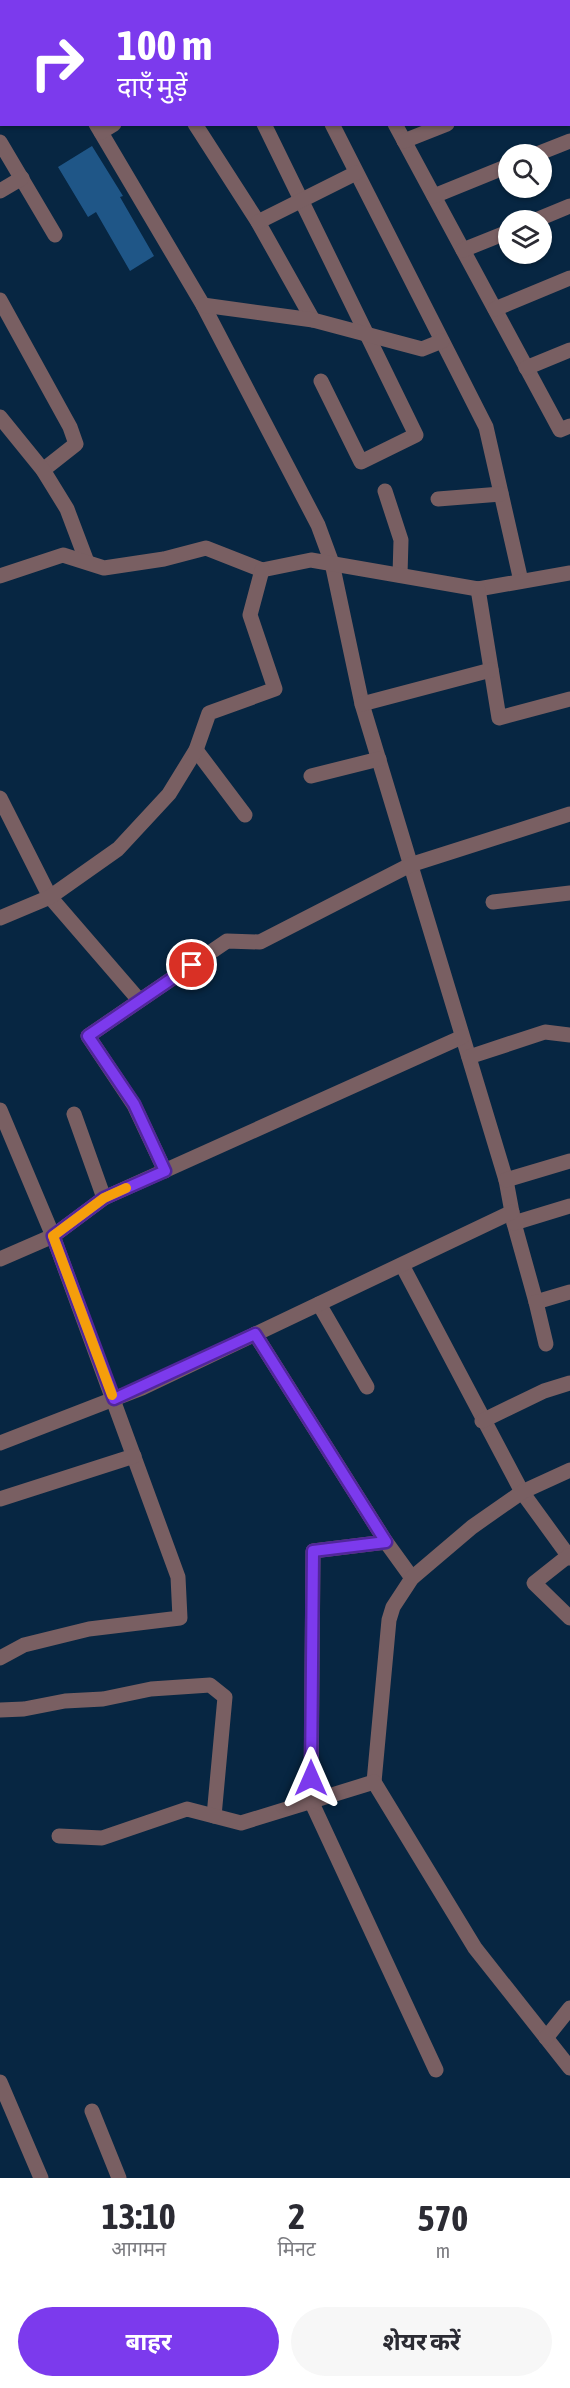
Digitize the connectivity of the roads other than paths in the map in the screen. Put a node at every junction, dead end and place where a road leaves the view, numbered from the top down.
1 (196, 126) edge
2 (265, 126) edge
3 (333, 126) edge
4 (396, 126) edge
5 (442, 126) edge
6 (104, 127) edge
7 (404, 141) junction
8 (570, 141) edge
9 (0, 142) edge
10 (552, 148) edge
11 (498, 170) edge
12 (356, 173) junction
13 (22, 178) junction
14 (0, 191) edge
15 (434, 196) junction
16 (301, 201) junction
17 (570, 206) edge
18 (552, 213) edge
19 (258, 222) junction
20 (55, 235) dead end
21 (498, 236) edge
22 (463, 250) junction
23 (570, 278) edge
24 (0, 300) edge
25 (203, 305) junction
26 (495, 309) junction
27 (313, 320) junction
28 (366, 334) junction
29 (442, 341) junction
30 (570, 350) edge
31 (526, 368) junction
32 (321, 381) dead end
33 (0, 417) edge
34 (570, 426) edge
35 (43, 470) junction
36 (385, 491) dead end
37 (501, 494) junction
38 (438, 499) dead end
39 (87, 562) junction
40 (332, 563) junction
41 (262, 570) junction
42 (570, 573) edge
43 (400, 575) junction
44 (0, 576) edge
45 (521, 581) junction
46 (478, 589) junction
47 (491, 670) junction
48 (570, 699) edge
49 (362, 704) junction
50 (196, 750) junction
51 (379, 759) junction
52 (311, 776) dead end
53 (0, 798) edge
54 (570, 814) edge
55 (245, 815) dead end
56 (410, 865) junction
57 (570, 893) edge
58 (50, 897) junction
59 (493, 902) dead end
60 (0, 918) edge
61 (139, 1000) junction
62 (570, 1035) edge
63 (462, 1037) junction
64 (469, 1057) junction
65 (0, 1110) edge
66 (74, 1114) dead end
67 (570, 1161) edge
68 (165, 1171) junction
69 (506, 1180) junction
70 (104, 1198) junction
71 (570, 1206) edge
72 (513, 1218) junction
73 (53, 1236) junction
74 (0, 1259) edge
75 (402, 1265) junction
76 (570, 1292) edge
77 (536, 1302) junction
78 (319, 1304) junction
79 (255, 1334) junction
80 (546, 1344) dead end
81 (570, 1383) edge
82 (368, 1387) dead end
83 (114, 1399) junction
84 (483, 1421) junction
85 (0, 1443) edge
86 (134, 1456) junction
87 (570, 1470) edge
88 (522, 1492) junction
89 (0, 1499) edge
90 (386, 1542) junction
91 (569, 1557) edge
92 (412, 1578) junction
93 (570, 1618) edge
94 (0, 1658) edge
95 (0, 1710) edge
96 (374, 1782) junction
97 (311, 1801) junction
98 (214, 1816) junction
99 (59, 1836) dead end
100 (570, 2008) edge
101 (546, 2038) junction
102 (570, 2068) edge
103 (436, 2070) dead end
104 (0, 2082) edge
105 (92, 2111) dead end
106 (41, 2178) edge
107 (119, 2178) edge

1 - 19 street
2 - 16 street
3 - 12 street
4 - 7 street
5 - 7 street
6 - 25 street
7 - 15 street
8 - 10 street
9 - 13 street
11 - 15 street
12 - 16 street
12 - 29 street
13 - 14 street
13 - 20 street
15 - 22 street
16 - 19 street
16 - 28 street
17 - 18 street
19 - 27 street
21 - 22 street
22 - 26 street
23 - 26 street
24 - 35 street
25 - 27 street
25 - 40 street
26 - 31 street
27 - 28 street
28 - 29 street
28 - 32 street
29 - 37 street
30 - 31 street
31 - 34 street
33 - 35 street
35 - 39 street
36 - 43 street
37 - 38 street
37 - 45 street
39 - 41 street
39 - 44 street
40 - 41 street
40 - 43 street
40 - 49 street
41 - 50 street
42 - 45 street
43 - 46 street
45 - 46 street
46 - 47 street
47 - 48 street
47 - 49 street
49 - 51 street
50 - 55 street
50 - 58 street
51 - 52 street
51 - 56 street
53 - 58 street
54 - 56 street
56 - 61 street
56 - 63 street
57 - 59 street
58 - 60 street
58 - 61 street
61 - 68 street
62 - 64 street
63 - 64 street
63 - 68 street
64 - 69 street
65 - 73 street
66 - 70 street
67 - 69 street
68 - 70 street
69 - 72 street
70 - 73 street
71 - 72 street
72 - 75 street
72 - 77 street
73 - 74 street
73 - 83 street
75 - 78 street
75 - 84 street
76 - 77 street
77 - 80 street
78 - 79 street
78 - 82 street
79 - 83 street
79 - 90 street
81 - 84 street
83 - 85 street
83 - 86 street
84 - 88 street
86 - 89 street
86 - 94 street
87 - 88 street
88 - 91 street
88 - 92 street
90 - 92 street
90 - 97 street
91 - 93 street
92 - 96 street
95 - 98 street
96 - 97 street
96 - 101 street
97 - 98 street
97 - 103 street
98 - 99 street
100 - 101 street
101 - 102 street
104 - 106 street
105 - 107 street

